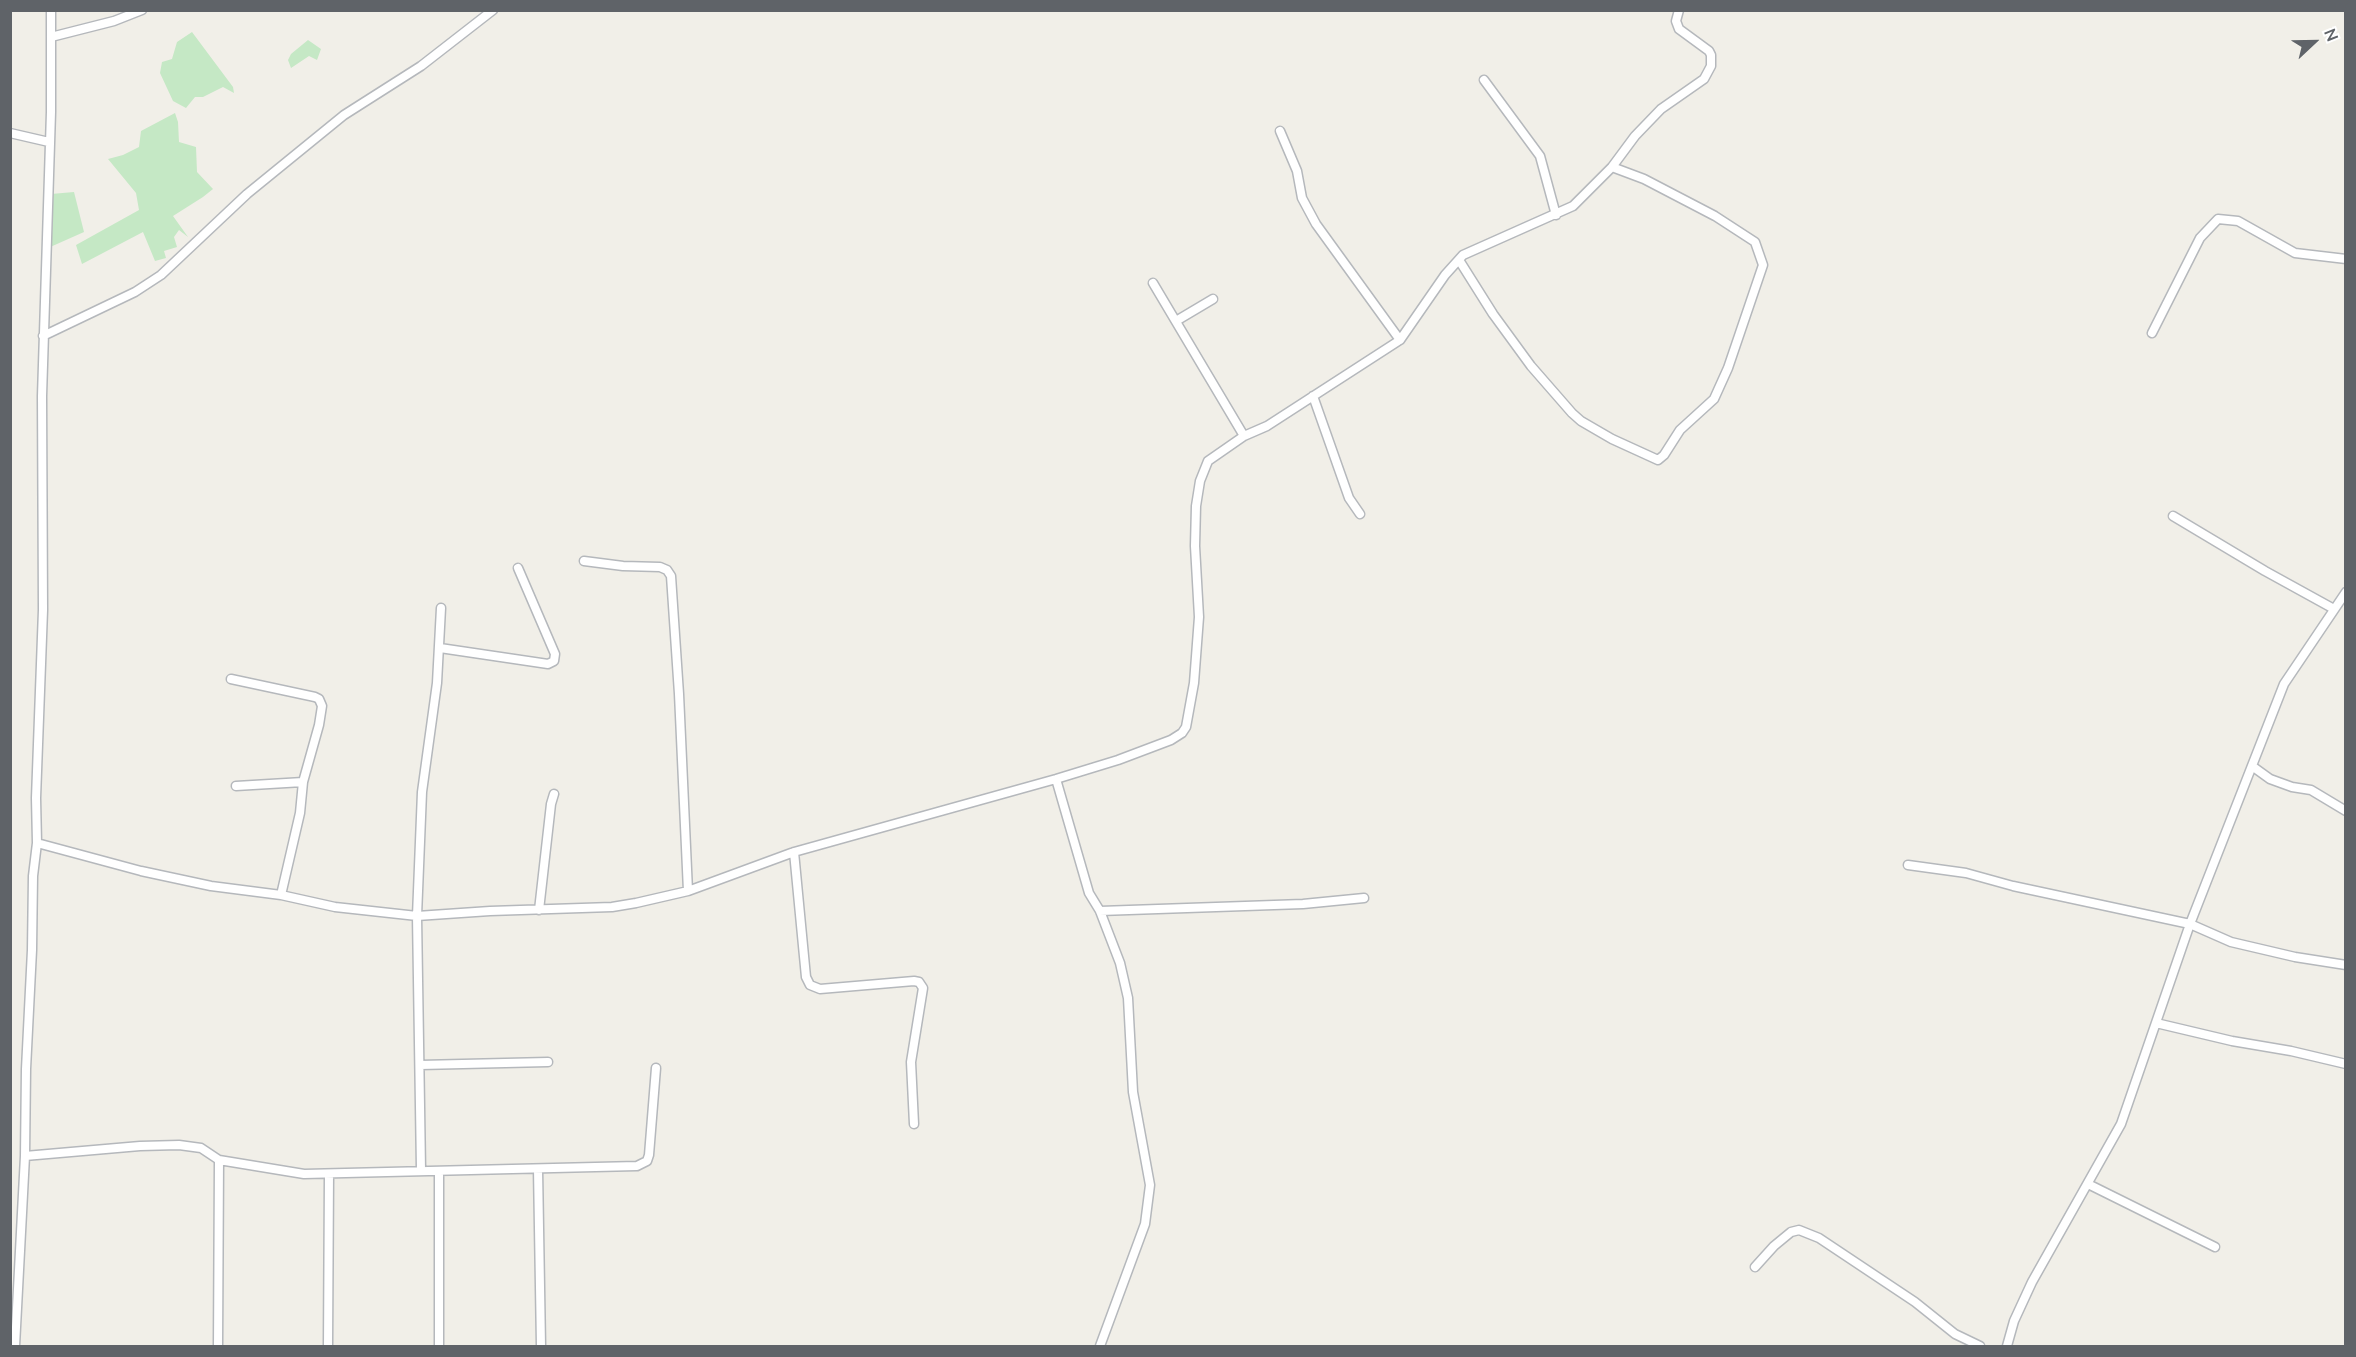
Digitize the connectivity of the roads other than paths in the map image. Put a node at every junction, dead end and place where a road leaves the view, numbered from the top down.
1 (51, 10) edge
2 (142, 10) edge
3 (492, 10) edge
4 (1679, 10) edge
5 (51, 37) junction
6 (1484, 80) dead end
7 (1280, 131) dead end
8 (10, 133) edge
9 (50, 142) junction
10 (1612, 167) junction
11 (1556, 214) junction
12 (2346, 259) edge
13 (1459, 260) junction
14 (1153, 283) dead end
15 (1214, 299) dead end
16 (1176, 321) junction
17 (2152, 333) dead end
18 (43, 336) junction
19 (1401, 340) junction
20 (1313, 396) junction
21 (1244, 436) junction
22 (1360, 514) dead end
23 (2173, 516) dead end
24 (585, 561) dead end
25 (518, 568) dead end
26 (2346, 592) edge
27 (441, 608) dead end
28 (2334, 609) junction
29 (440, 648) junction
30 (231, 679) dead end
31 (2252, 766) junction
32 (1056, 779) junction
33 (303, 782) junction
34 (236, 786) dead end
35 (554, 794) dead end
36 (2346, 811) edge
37 (37, 843) junction
38 (794, 852) junction
39 (1908, 865) dead end
40 (688, 891) junction
41 (281, 895) junction
42 (1364, 898) dead end
43 (539, 910) junction
44 (1100, 911) junction
45 (417, 916) junction
46 (2190, 924) junction
47 (2346, 965) edge
48 (2156, 1023) junction
49 (548, 1062) dead end
50 (2346, 1064) edge
51 (420, 1065) junction
52 (656, 1068) dead end
53 (914, 1124) dead end
54 (25, 1156) junction
55 (219, 1160) junction
56 (538, 1169) junction
57 (421, 1170) junction
58 (439, 1171) junction
59 (329, 1174) junction
60 (2088, 1184) junction
61 (2215, 1247) dead end
62 (1755, 1267) dead end
63 (15, 1347) edge
64 (218, 1347) edge
65 (328, 1347) edge
66 (439, 1347) edge
67 (541, 1347) edge
68 (1100, 1347) edge
69 (1980, 1347) edge
70 (2007, 1347) edge

1 - 5 street
2 - 5 street
3 - 18 street
4 - 10 street
5 - 9 street
6 - 11 street
7 - 19 street
8 - 9 street
9 - 18 street
10 - 11 street
10 - 13 street
11 - 13 street
12 - 17 street
13 - 19 street
14 - 16 street
15 - 16 street
16 - 21 street
18 - 37 street
19 - 20 street
20 - 21 street
20 - 22 street
21 - 32 street
23 - 28 street
24 - 40 street
25 - 29 street
26 - 28 street
27 - 29 street
28 - 31 street
29 - 45 street
30 - 33 street
31 - 36 street
31 - 46 street
32 - 38 street
32 - 44 street
33 - 34 street
33 - 41 street
35 - 43 street
37 - 41 street
37 - 54 street
38 - 40 street
38 - 53 street
39 - 46 street
40 - 43 street
41 - 45 street
42 - 44 street
43 - 45 street
44 - 68 street
45 - 51 street
46 - 47 street
46 - 48 street
48 - 50 street
48 - 60 street
49 - 51 street
51 - 57 street
52 - 56 street
54 - 55 street
54 - 63 street
55 - 59 street
55 - 64 street
56 - 58 street
56 - 67 street
57 - 58 street
57 - 59 street
58 - 66 street
59 - 65 street
60 - 61 street
60 - 70 street
62 - 69 street

